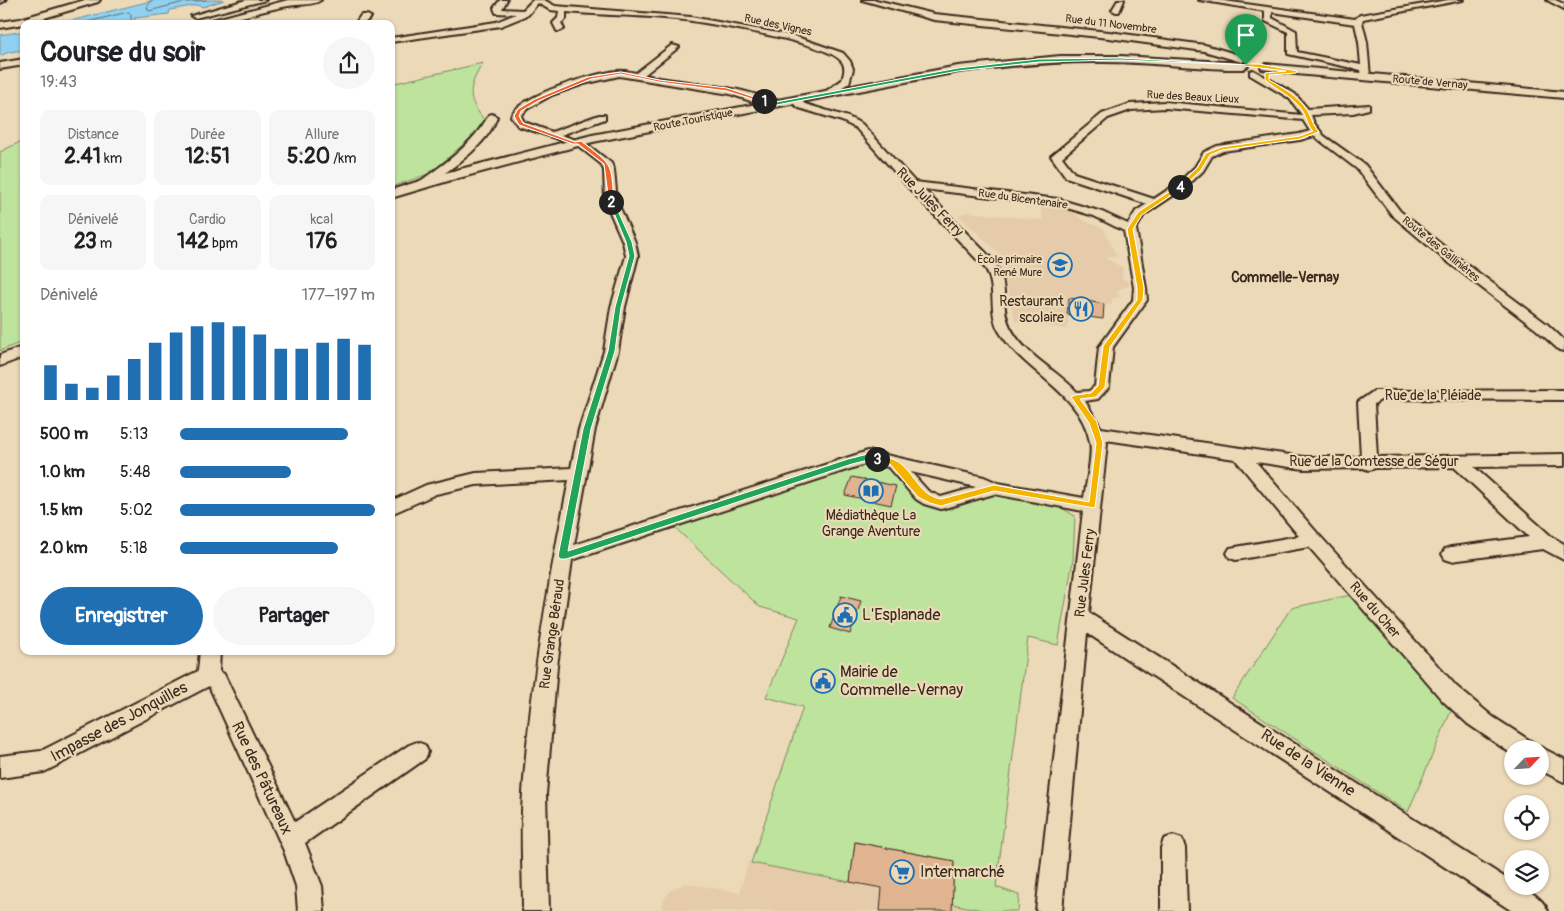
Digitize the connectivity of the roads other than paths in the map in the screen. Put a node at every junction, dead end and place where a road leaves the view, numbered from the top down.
1 (95, 0) edge
2 (263, 0) edge
3 (317, 0) edge
4 (504, 0) edge
5 (538, 0) edge
6 (866, 0) edge
7 (1121, 0) edge
8 (1202, 0) edge
9 (1460, 0) edge
10 (1550, 0) edge
11 (1564, 7) edge
12 (1269, 9) junction
13 (563, 10) junction
14 (1116, 10) dead end
15 (526, 12) junction
16 (195, 16) dead end
17 (368, 17) dead end
18 (23, 20) edge
19 (218, 20) edge
20 (362, 20) edge
21 (20, 21) edge
22 (1358, 22) junction
23 (2, 26) edge
24 (560, 29) dead end
25 (395, 39) edge
26 (675, 47) dead end
27 (20, 63) edge
28 (0, 66) edge
29 (1249, 68) junction
30 (1366, 72) junction
31 (1267, 74) junction
32 (638, 76) junction
33 (846, 81) junction
34 (858, 88) junction
35 (826, 94) junction
36 (1564, 95) edge
37 (794, 100) junction
38 (771, 105) junction
39 (1366, 107) dead end
40 (1307, 115) junction
41 (492, 117) dead end
42 (602, 117) dead end
43 (1316, 132) junction
44 (552, 135) junction
45 (577, 143) junction
46 (423, 184) junction
47 (912, 185) junction
48 (395, 193) edge
49 (1156, 203) junction
50 (1130, 229) junction
51 (1564, 346) edge
52 (20, 353) edge
53 (0, 361) edge
54 (1564, 396) edge
55 (1075, 397) junction
56 (1097, 433) junction
57 (1241, 455) junction
58 (1564, 460) edge
59 (1458, 461) junction
60 (893, 462) junction
61 (1369, 464) junction
62 (577, 474) junction
63 (994, 488) junction
64 (395, 506) edge
65 (1092, 506) junction
66 (1312, 540) junction
67 (1546, 542) junction
68 (1236, 553) dead end
69 (1564, 553) edge
70 (1451, 554) dead end
71 (563, 556) junction
72 (1079, 617) junction
73 (210, 655) edge
74 (208, 676) junction
75 (1508, 740) edge
76 (418, 752) dead end
77 (1549, 763) edge
78 (0, 767) edge
79 (1564, 771) edge
80 (291, 839) junction
81 (1173, 848) dead end
82 (311, 911) edge
83 (536, 911) edge
84 (1049, 911) edge
85 (1174, 911) edge
86 (1535, 911) edge

1 - 18 main road
2 - 16 street
3 - 19 street
4 - 15 street
5 - 13 street, Rue des Vignes
5 - 15 street
6 - 29 street, Rue du 11 Novembre
7 - 14 street
8 - 12 street
9 - 22 street
10 - 11 street
12 - 22 street
12 - 30 street
13 - 24 street
13 - 33 street, Rue des Vignes
15 - 25 street
17 - 20 street
21 - 23 main road
22 - 30 street
26 - 32 street
27 - 28 street
29 - 31 street, Route Touristique
29 - 34 street, Route Touristique
30 - 31 street, Route de Vernay
30 - 36 street, Route de Vernay
31 - 40 street, Route des Gallinières
32 - 38 street
32 - 44 street, Rue Grange Béraud
33 - 34 street
33 - 35 street
34 - 35 street, Route Touristique
35 - 37 street, Route Touristique
37 - 38 street, Route Touristique
37 - 47 street, Rue Jules Ferry
38 - 45 street, Route Touristique
39 - 40 street
40 - 43 street, Route des Gallinières
40 - 49 street, Rue des Beaux Lieux
41 - 46 street
42 - 44 street
43 - 49 street
43 - 51 street, Route des Gallinières
44 - 45 street, Rue Grange Béraud
45 - 46 street, Route Touristique
45 - 62 street, Rue Grange Béraud
46 - 48 street, Route Touristique
47 - 50 street, Rue du Bicentenaire
47 - 55 street, Rue Jules Ferry
49 - 50 street
50 - 55 street
52 - 53 street
54 - 61 street, Rue de la Pléiade
55 - 56 street, Rue Jules Ferry
56 - 57 street, Rue de la Comtesse de Ségur
56 - 65 street, Rue Jules Ferry
57 - 61 street, Rue de la Comtesse de Ségur
57 - 66 street, Rue du Cher
58 - 59 street, Rue de la Comtesse de Ségur
59 - 61 street, Rue de la Comtesse de Ségur
59 - 67 street
60 - 63 street
60 - 63 street
60 - 71 street
62 - 64 street
62 - 71 street, Rue Grange Béraud
63 - 65 street
65 - 72 street, Rue Jules Ferry
66 - 68 street
66 - 75 street, Rue du Cher
67 - 69 street
67 - 70 street
71 - 83 street, Rue Grange Béraud
72 - 84 street, Rue Jules Ferry
72 - 86 street, Rue de la Vienne
73 - 74 street
74 - 78 street, Impasse des Jonquilles
74 - 80 street, Rue des Pâtureaux
76 - 80 street
77 - 79 street
80 - 82 street, Rue des Pâtureaux
81 - 85 street

